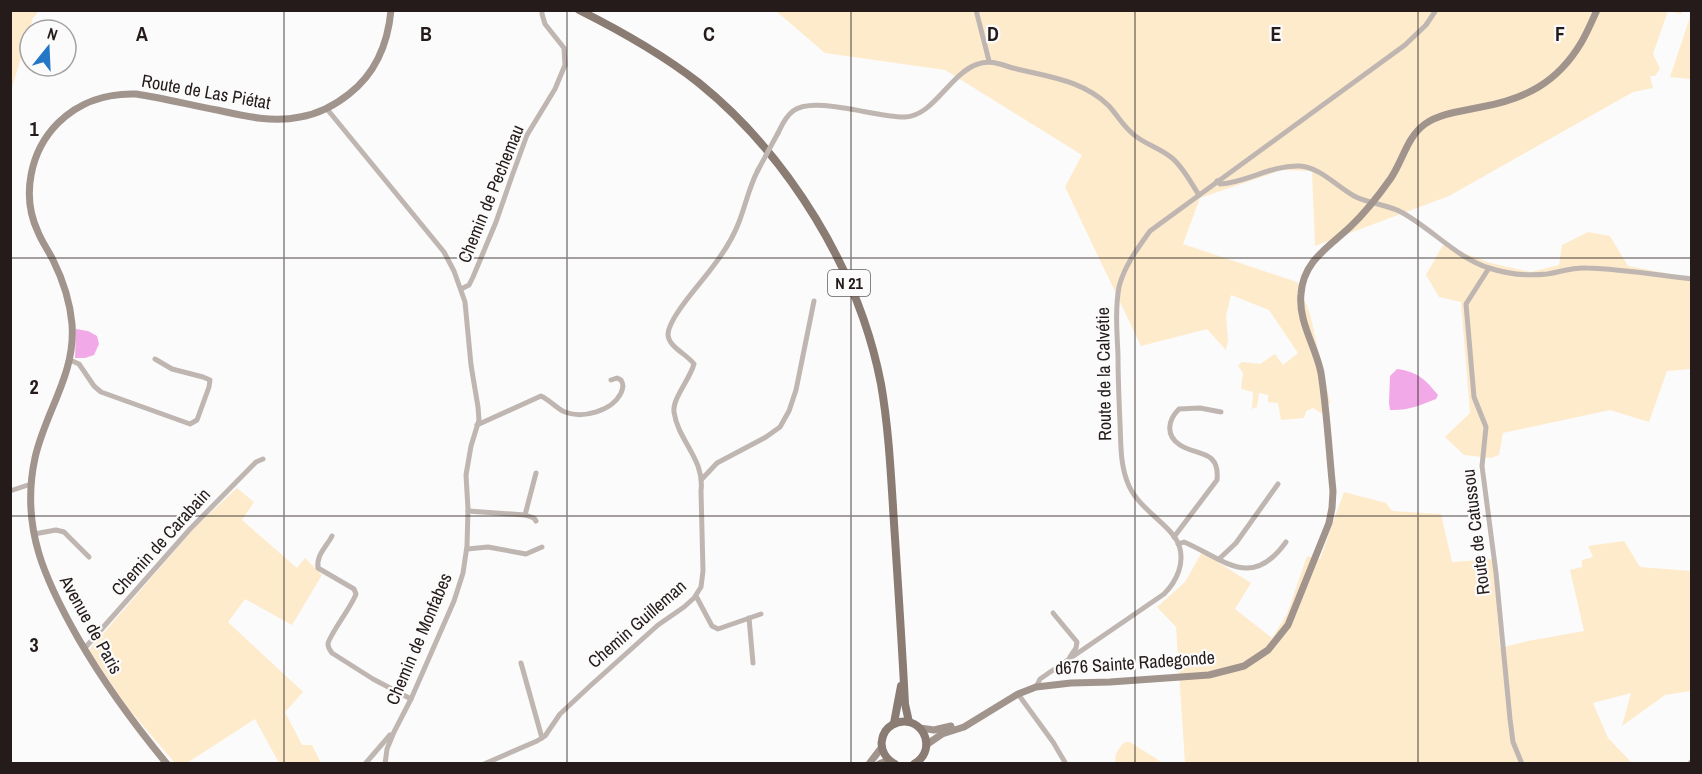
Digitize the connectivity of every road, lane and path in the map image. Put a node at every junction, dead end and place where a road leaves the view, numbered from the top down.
1 (391, 10) edge
2 (543, 10) edge
3 (579, 10) edge
4 (976, 10) edge
5 (1436, 10) edge
6 (1597, 10) edge
7 (989, 61) junction
8 (327, 109) junction
9 (1217, 181) junction
10 (1199, 195) junction
11 (1373, 203) junction
12 (1489, 268) junction
13 (1692, 279) edge
14 (461, 289) junction
15 (814, 301) dead end
16 (155, 358) dead end
17 (70, 360) junction
18 (611, 380) dead end
19 (1221, 412) dead end
20 (477, 425) junction
21 (262, 459) dead end
22 (536, 473) dead end
23 (702, 479) junction
24 (31, 483) junction
25 (1278, 484) dead end
26 (10, 491) edge
27 (468, 511) junction
28 (525, 514) junction
29 (536, 521) dead end
30 (34, 534) junction
31 (332, 536) dead end
32 (1174, 537) junction
33 (1286, 542) dead end
34 (1178, 544) junction
35 (542, 547) dead end
36 (467, 549) junction
37 (89, 558) dead end
38 (1219, 559) junction
39 (696, 596) junction
40 (1053, 613) dead end
41 (761, 614) dead end
42 (749, 618) junction
43 (84, 649) junction
44 (1070, 658) junction
45 (521, 663) dead end
46 (753, 663) dead end
47 (903, 670) junction
48 (1036, 687) junction
49 (1018, 694) junction
50 (411, 699) junction
51 (979, 718) junction
52 (909, 722) junction
53 (894, 723) junction
54 (920, 728) junction
55 (394, 732) junction
56 (542, 738) junction
57 (926, 745) junction
58 (882, 747) junction
59 (892, 762) edge
60 (167, 764) edge
61 (365, 764) edge
62 (385, 764) edge
63 (484, 764) edge
64 (869, 764) edge
65 (879, 764) edge
66 (914, 764) edge
67 (1066, 764) edge
68 (1521, 764) edge

1 - 8 main road, Route de Las Piétat
2 - 14 street, Chemin de Pechemau
3 - 47 main road, N 21
4 - 7 street
5 - 9 street, Route de la Calvétie
6 - 11 main road, d676 Sainte Radegonde
7 - 10 street
7 - 23 street, Chemin Guilleman, bridge
8 - 14 street, Chemin de Pechemau
8 - 17 main road, Route de Las Piétat
9 - 10 street, Route de la Calvétie
9 - 11 street
10 - 32 street, Route de la Calvétie
11 - 12 street
11 - 48 main road, d676 Sainte Radegonde
12 - 13 street
12 - 68 street, Route de Catussou
14 - 20 street, Chemin de Pechemau
15 - 23 street
16 - 17 street
17 - 24 main road, Route de Las Piétat
18 - 20 street
19 - 32 street
20 - 27 street, Chemin de Monfabes
21 - 43 street, Chemin de Carabain
22 - 28 street
23 - 39 street, Chemin Guilleman
24 - 26 street
24 - 30 main road, Avenue de Paris
25 - 38 street
27 - 28 street
27 - 36 street, Chemin de Monfabes
28 - 29 street
30 - 37 street
30 - 43 main road, Avenue de Paris
31 - 50 street
32 - 34 street, Route de la Calvétie
33 - 38 street
34 - 38 street
34 - 44 street, Route de la Calvétie
35 - 36 street
36 - 50 street, Chemin de Monfabes
39 - 42 street
39 - 56 street, Chemin Guilleman
40 - 44 street
41 - 42 street
42 - 46 street
43 - 60 main road, Avenue de Paris
44 - 48 street, Route de la Calvétie
45 - 56 street
47 - 52 main road, N 21
47 - 53 main road, N 21
48 - 49 main road, d676 Sainte Radegonde
49 - 51 main road, d676 Sainte Radegonde
49 - 67 street
50 - 55 street, Chemin de Monfabes
51 - 54 main road
51 - 57 main road
52 - 53 main road
52 - 54 main road
53 - 58 main road
54 - 57 main road
55 - 61 street
55 - 62 street, Chemin de Monfabes
56 - 63 street, Chemin Guilleman
57 - 66 main road
58 - 59 main road
58 - 64 main road
59 - 65 main road

